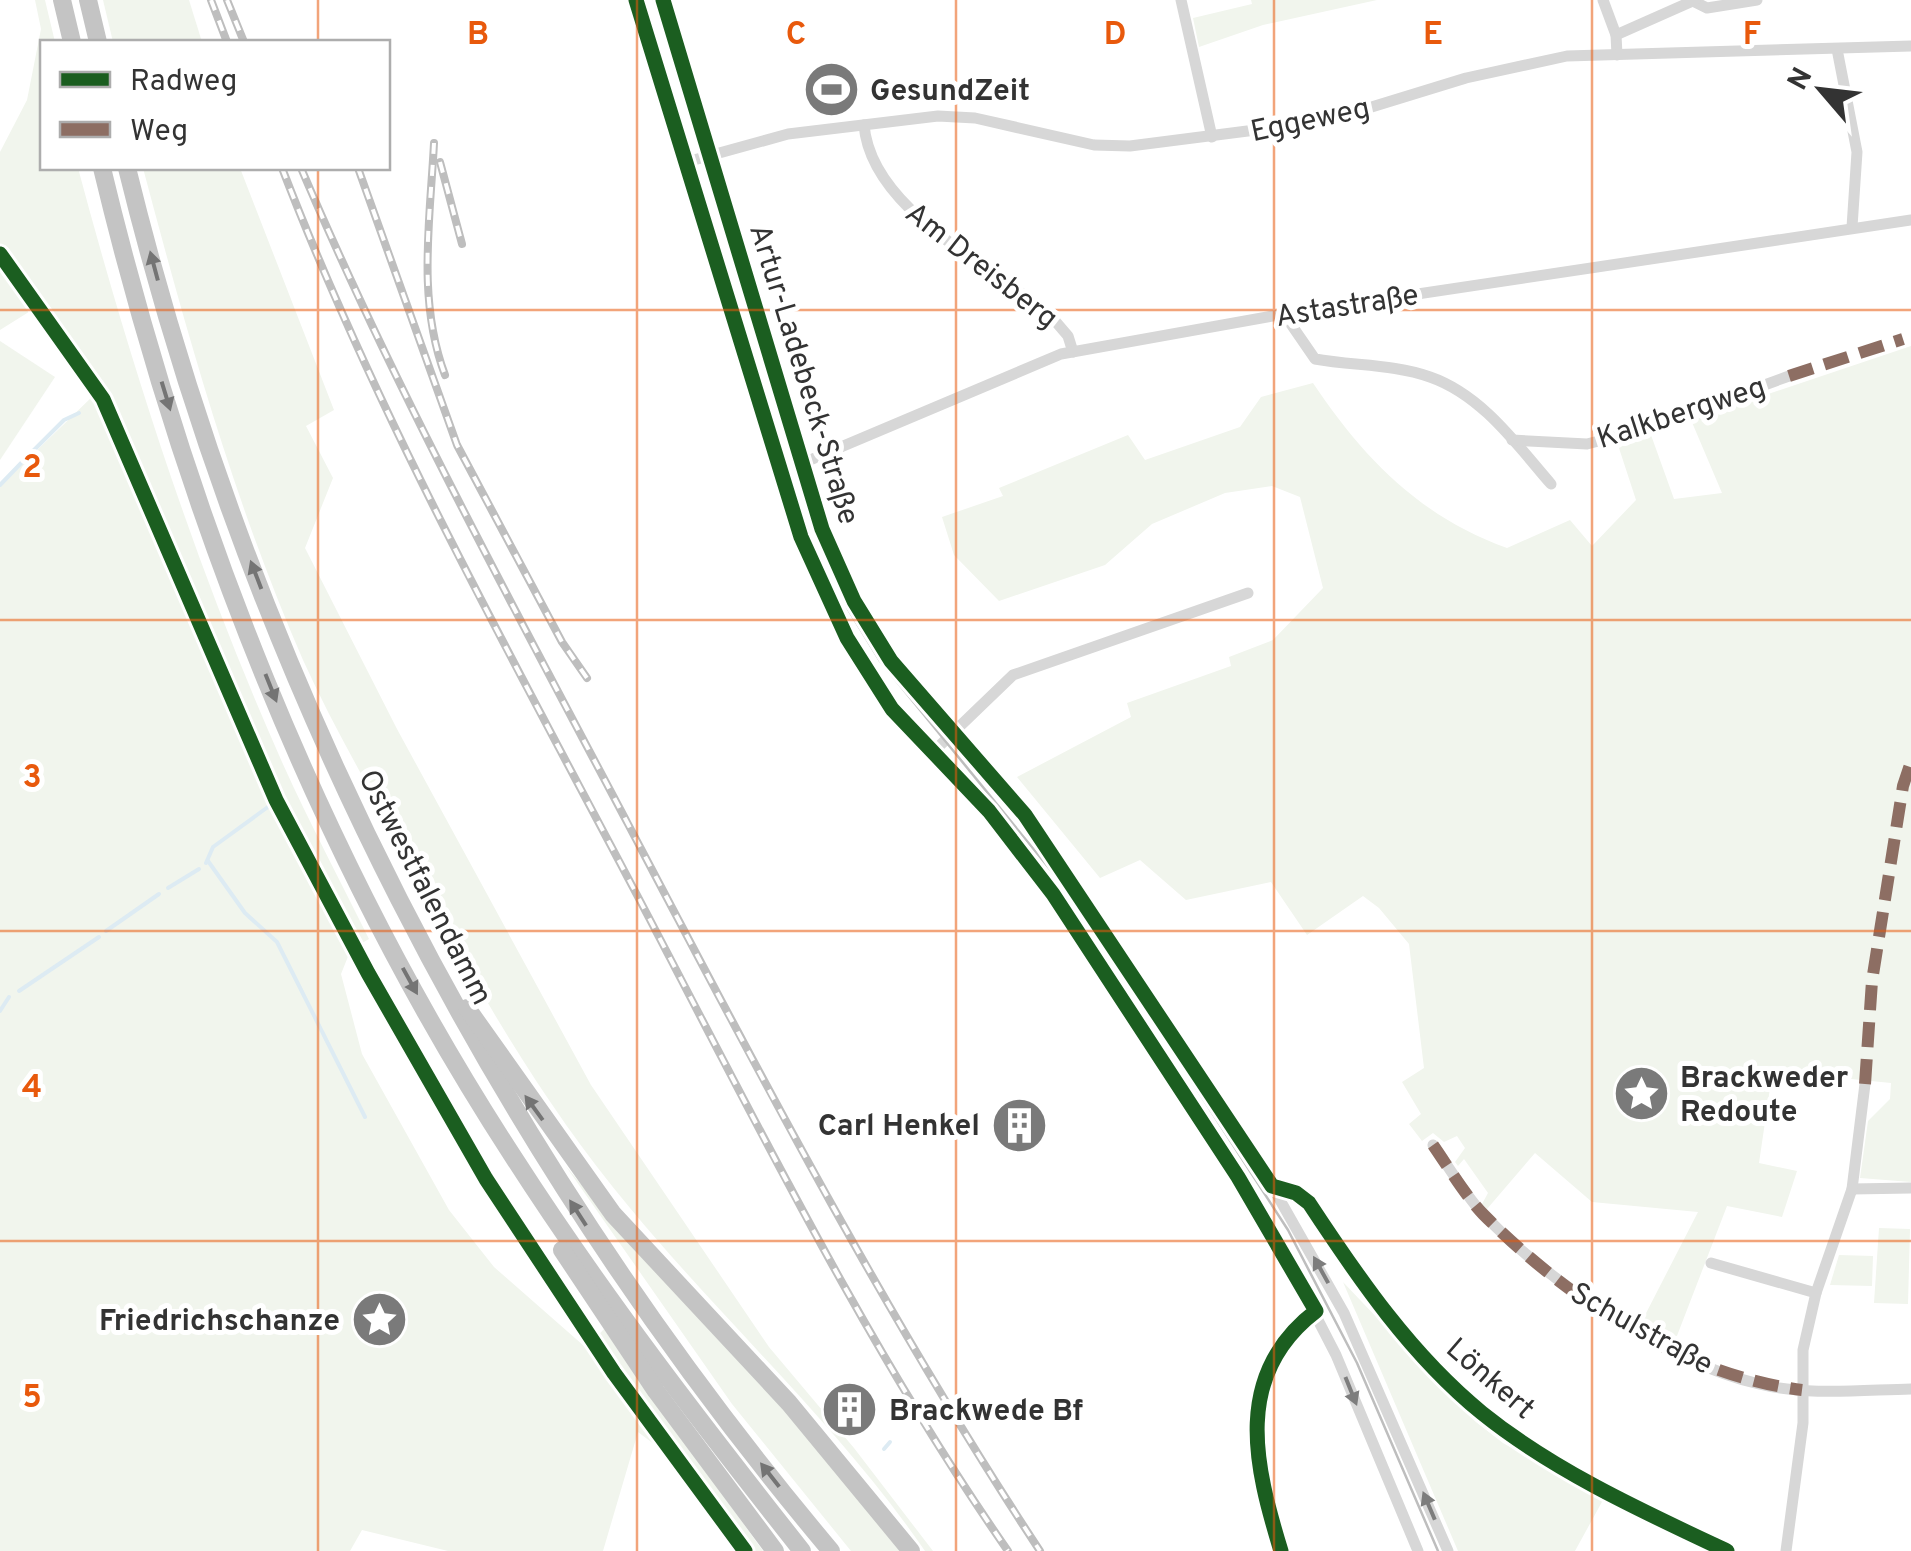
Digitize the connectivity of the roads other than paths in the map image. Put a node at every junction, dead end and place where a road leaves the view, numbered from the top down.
1 (62, 0) edge
2 (88, 0) edge
3 (636, 0) edge
4 (673, 0) edge
5 (1181, 0) edge
6 (1603, 0) edge
7 (1757, 0) edge
8 (1694, 1) edge
9 (664, 6) edge
10 (1616, 35) junction
11 (72, 40) edge
12 (98, 40) edge
13 (1911, 46) edge
14 (1837, 49) junction
15 (1616, 55) junction
16 (864, 125) junction
17 (1212, 137) junction
18 (710, 156) junction
19 (684, 163) junction
20 (103, 170) edge
21 (128, 170) edge
22 (1911, 220) edge
23 (1852, 227) junction
24 (1284, 314) junction
25 (1074, 352) junction
26 (1789, 376) dead end
27 (1512, 440) junction
28 (802, 463) junction
29 (1550, 484) dead end
30 (1248, 593) dead end
31 (304, 698) junction
32 (953, 735) junction
33 (933, 752) junction
34 (1865, 1084) dead end
35 (1433, 1145) dead end
36 (512, 1157) junction
37 (1272, 1186) junction
38 (1911, 1188) edge
39 (1852, 1189) junction
40 (1711, 1263) dead end
41 (1816, 1292) junction
42 (1316, 1311) junction
43 (1911, 1389) edge
44 (1802, 1390) junction
45 (775, 1551) edge
46 (802, 1551) edge
47 (831, 1551) edge
48 (911, 1551) edge
49 (1281, 1551) edge
50 (1418, 1551) edge
51 (1448, 1551) edge
52 (1727, 1551) edge
53 (1786, 1551) edge

1 - 11 highway
2 - 12 highway
3 - 19 street, Artur-Ladebeck-Straße
4 - 9 street
5 - 17 street
6 - 10 street
7 - 8 street
8 - 10 street
9 - 18 street, Artur-Ladebeck-Straße
10 - 15 street
13 - 14 street, Eggeweg
14 - 15 street, Eggeweg
14 - 23 street
15 - 17 street, Eggeweg
16 - 17 street, Eggeweg
16 - 18 street, Eggeweg
16 - 25 street, Am Dreisberg
18 - 19 street
18 - 28 street, Artur-Ladebeck-Straße
19 - 33 street, Artur-Ladebeck-Straße
20 -> 36 highway, Ostwestfalendamm
31 -> 21 highway, Ostwestfalendamm
22 - 23 street, Astastraße
23 - 24 street, Astastraße
24 - 25 street, Astastraße
24 - 27 street
25 - 28 street, Astastraße
26 - 27 street, Kalkbergweg
27 - 29 street
28 - 32 street, Artur-Ladebeck-Straße
30 - 32 street
47 -> 31 highway, Ostwestfalendamm
48 -> 31 highway
32 - 33 street
32 - 37 street, Artur-Ladebeck-Straße
33 - 42 street, Artur-Ladebeck-Straße
34 - 39 street
35 - 44 street, Schulstraße
36 - 45 highway
36 - 46 highway, Ostwestfalendamm
51 -> 37 street, Artur-Ladebeck-Straße
37 - 52 street, Lönkert
38 - 39 street
39 - 41 street
40 - 41 street
41 - 44 street
42 - 49 street
42 -> 50 street, Artur-Ladebeck-Straße
43 - 44 street, Schulstraße
44 - 53 street

